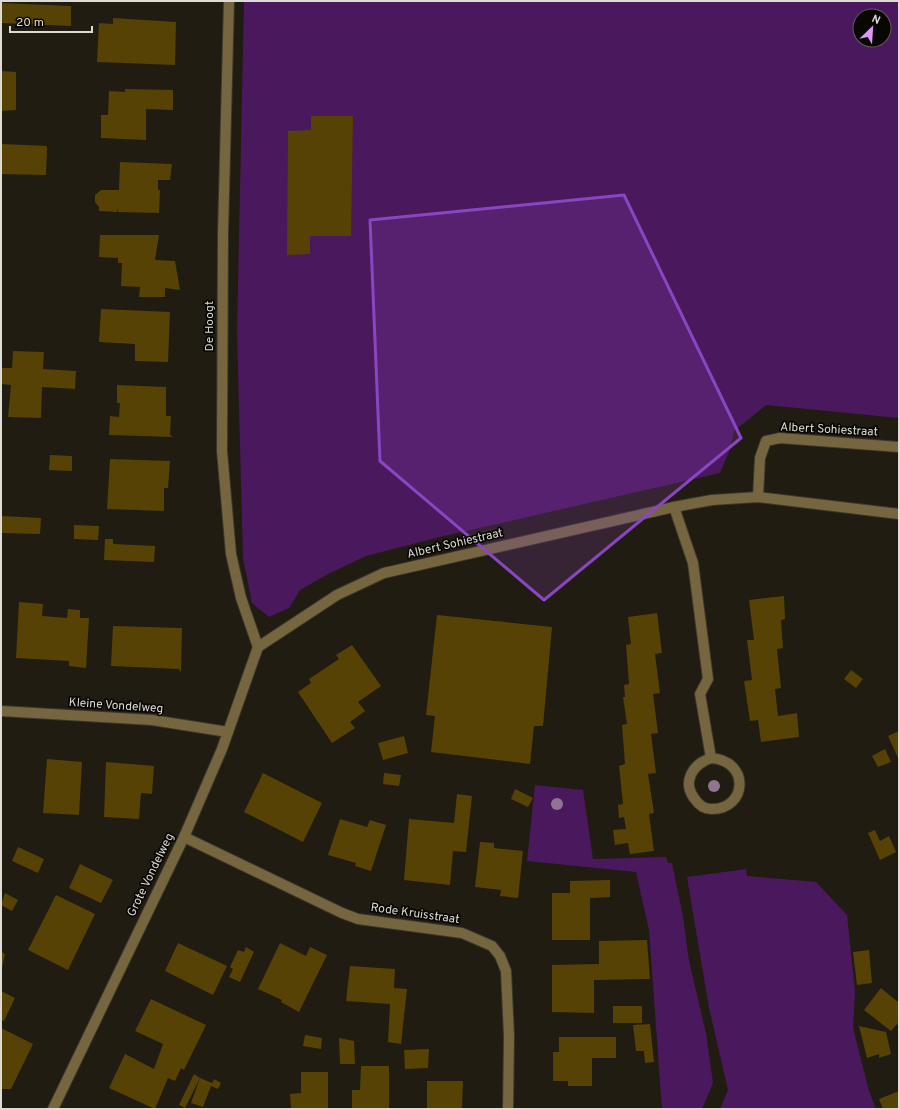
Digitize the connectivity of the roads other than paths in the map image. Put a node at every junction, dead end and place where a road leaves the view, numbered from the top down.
1 (229, 1) edge
2 (899, 447) edge
3 (758, 497) junction
4 (674, 508) junction
5 (899, 514) edge
6 (258, 647) junction
7 (1, 711) edge
8 (228, 732) junction
9 (711, 758) junction
10 (184, 836) junction
11 (52, 1109) edge
12 (508, 1109) edge

1 - 6 street, De Hoogt
2 - 3 street, Albert Sohiestraat
3 - 4 street, Albert Sohiestraat
3 - 5 street, Albert Sohiestraat
4 - 6 street, Albert Sohiestraat
4 - 9 street
6 - 8 street, Grote Vondelweg
7 - 8 street, Kleine Vondelweg
8 - 10 street, Grote Vondelweg
9 - 9 street
10 - 11 street, Grote Vondelweg
10 - 12 street, Rode Kruisstraat

